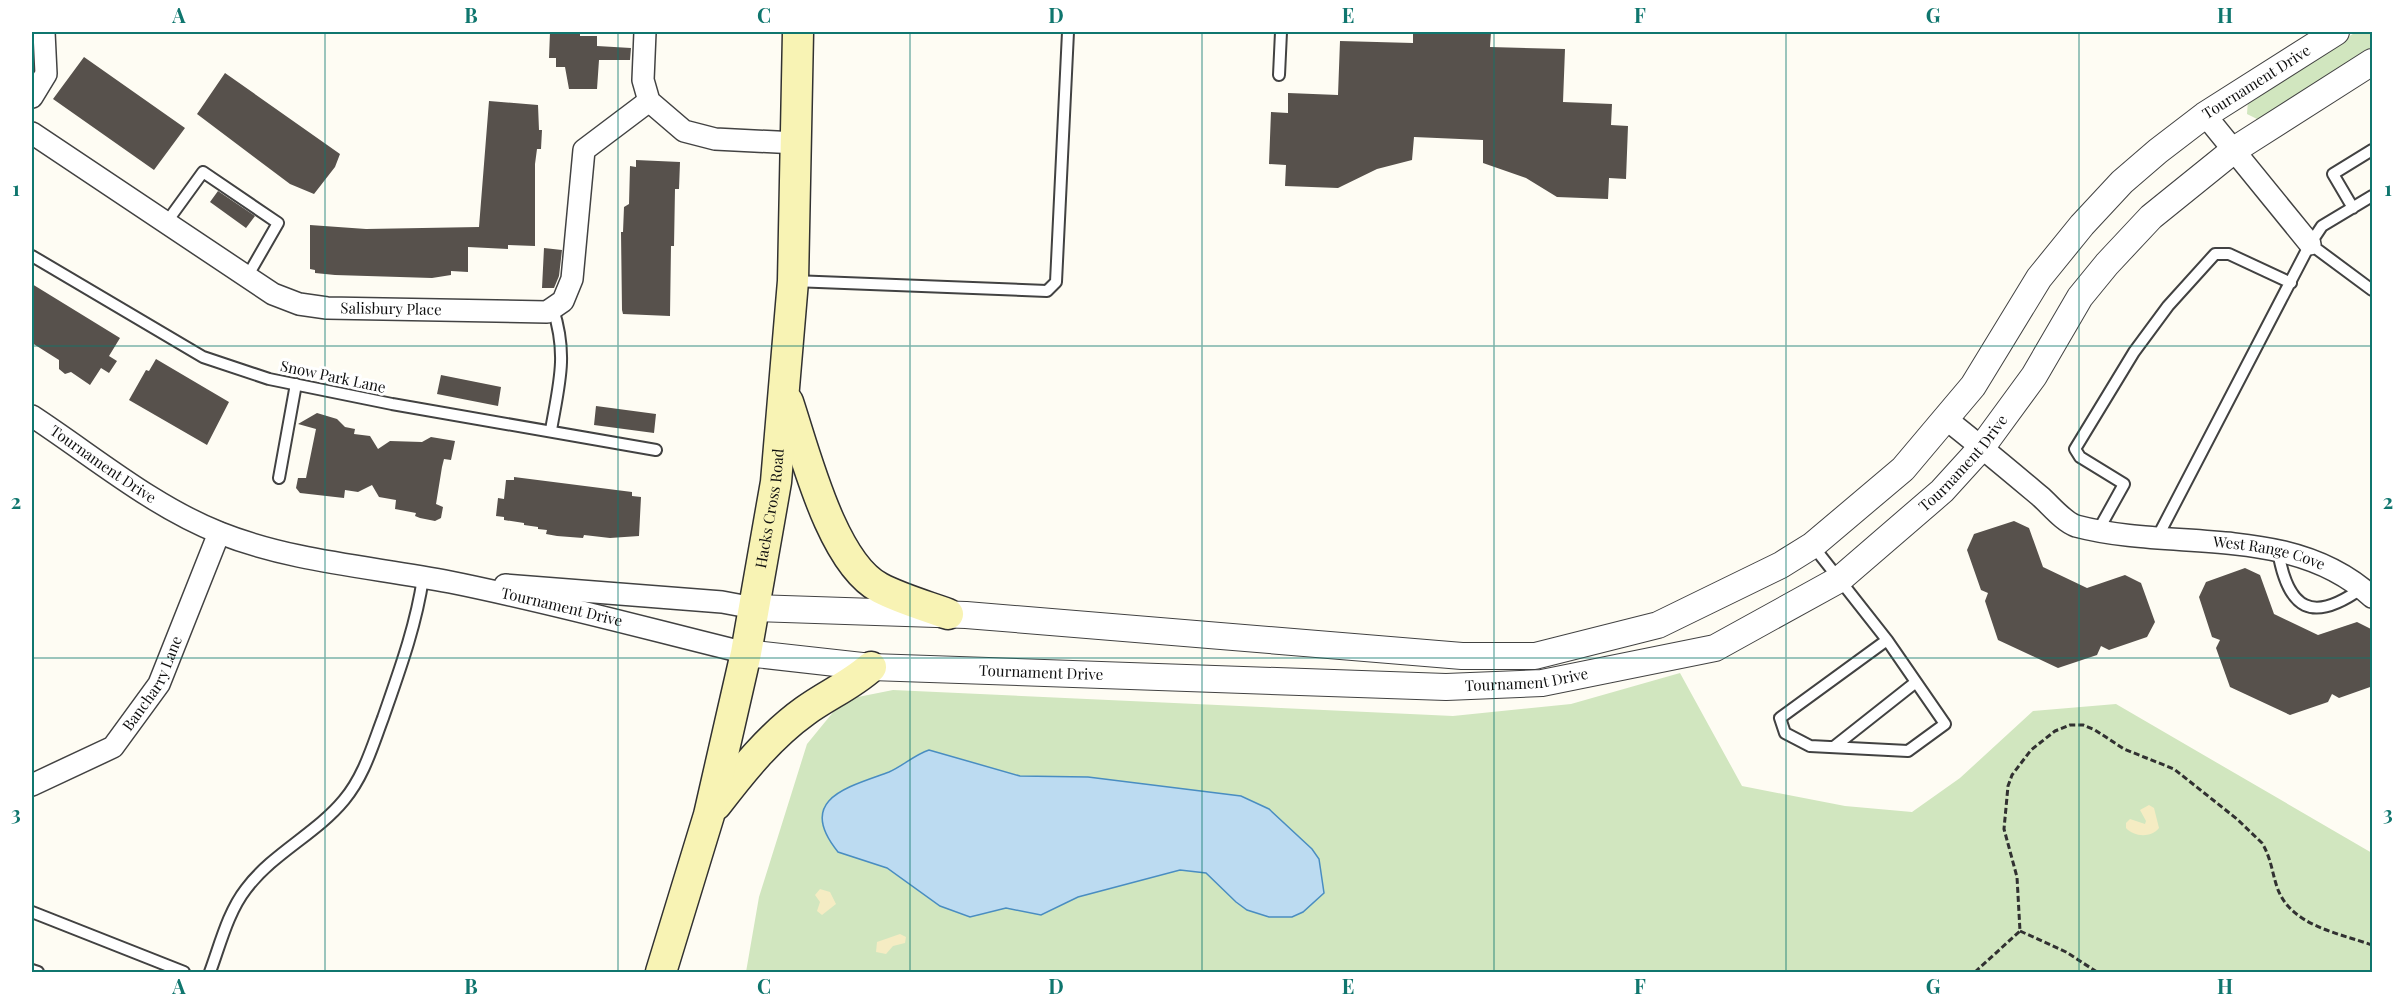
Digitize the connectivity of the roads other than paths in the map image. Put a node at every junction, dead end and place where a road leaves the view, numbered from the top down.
1 (44, 32) edge
2 (645, 32) edge
3 (798, 32) edge
4 (1068, 32) edge
5 (1281, 32) edge
6 (2336, 32) edge
7 (2373, 63) edge
8 (1279, 75) dead end
9 (32, 98) edge
10 (649, 100) junction
11 (2205, 116) junction
12 (32, 133) edge
13 (797, 143) junction
14 (2234, 150) junction
15 (2373, 150) edge
16 (2373, 196) edge
17 (2353, 208) junction
18 (166, 223) junction
19 (2310, 244) junction
20 (32, 256) edge
21 (247, 277) junction
22 (793, 281) junction
23 (2291, 283) junction
24 (2373, 290) edge
25 (553, 309) junction
26 (296, 384) junction
27 (784, 392) junction
28 (32, 416) edge
29 (1946, 419) junction
30 (551, 430) junction
31 (1982, 447) junction
32 (656, 450) dead end
33 (279, 478) dead end
34 (2098, 529) junction
35 (219, 533) junction
36 (2157, 538) junction
37 (1813, 545) junction
38 (2278, 551) junction
39 (423, 578) junction
40 (1840, 579) junction
41 (451, 582) junction
42 (2367, 593) edge
43 (754, 608) junction
44 (948, 614) junction
45 (1887, 640) junction
46 (746, 653) junction
47 (871, 667) junction
48 (1916, 682) junction
49 (1835, 746) junction
50 (32, 785) edge
51 (709, 815) junction
52 (32, 912) edge
53 (32, 970) edge
54 (38, 972) edge
55 (184, 972) edge
56 (210, 972) edge
57 (661, 972) edge

1 - 9 street
2 - 10 street
3 - 13 main road, Hacks Cross Road
4 - 22 lane
5 - 8 lane
6 - 11 street, Tournament Drive
7 - 14 street, Tournament Drive
10 - 13 street
10 - 25 street
11 - 14 street
11 - 29 street, Tournament Drive
12 - 18 street, Salisbury Place
13 - 22 main road, Hacks Cross Road
14 - 19 street
14 - 31 street, Tournament Drive
15 - 17 lane
16 - 17 lane
17 - 19 lane
18 - 21 street, Salisbury Place
18 - 21 lane
19 - 23 lane
19 - 24 lane
20 - 26 lane, Snow Park Lane
21 - 25 street, Salisbury Place
22 - 27 main road, Hacks Cross Road
23 - 34 lane
23 - 36 lane
25 - 30 lane
26 - 30 lane, Snow Park Lane
26 - 33 lane
27 - 43 main road, Hacks Cross Road
27 - 44 main road
28 - 35 street, Tournament Drive
29 - 31 street, West Range Cove
29 - 37 street, Tournament Drive
30 - 32 lane, Snow Park Lane
31 - 34 street, West Range Cove
31 - 40 street, Tournament Drive
34 - 36 street, West Range Cove
35 - 39 street, Tournament Drive
35 - 50 street, Bancharry Lane
36 - 38 street, West Range Cove
37 - 40 lane
37 - 44 street, Tournament Drive
38 - 42 street, West Range Cove
38 - 42 lane
39 - 41 street, Tournament Drive
39 - 56 lane
40 - 45 lane
40 - 47 street, Tournament Drive
41 - 43 street, Tournament Drive
41 - 46 street, Tournament Drive
43 - 44 street, Tournament Drive
43 - 46 main road, Hacks Cross Road
45 - 48 lane
45 - 49 lane
46 - 47 street, Tournament Drive
46 - 51 main road, Hacks Cross Road
47 - 51 main road
48 - 49 lane
48 - 49 lane
51 - 57 main road, Hacks Cross Road
52 - 55 lane
53 - 54 lane

